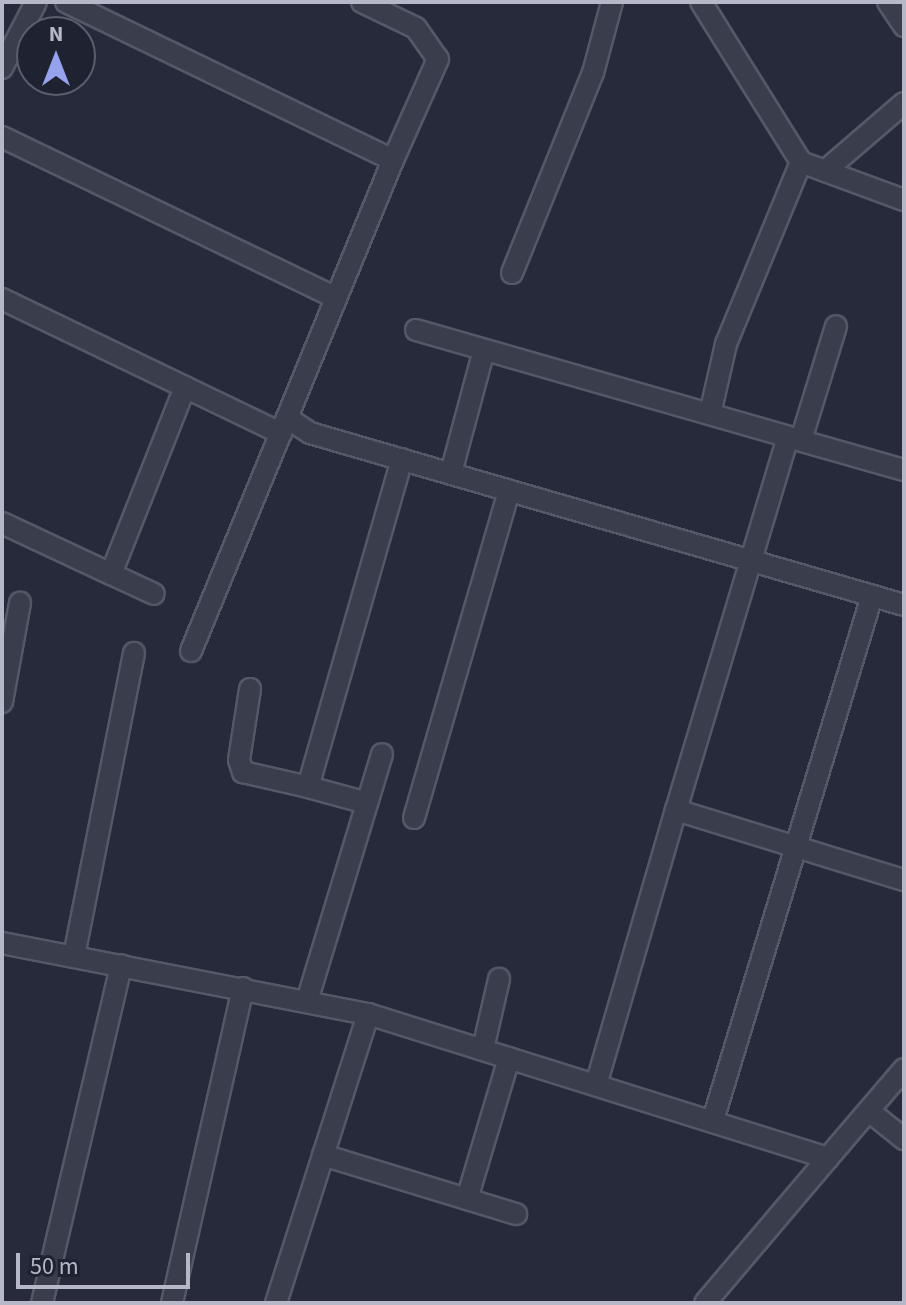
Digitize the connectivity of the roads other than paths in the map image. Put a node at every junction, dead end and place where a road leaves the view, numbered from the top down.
1 (36, 2) edge
2 (66, 2) edge
3 (362, 2) edge
4 (612, 2) edge
5 (701, 2) edge
6 (888, 2) edge
7 (904, 26) edge
8 (2, 68) edge
9 (904, 103) edge
10 (2, 137) edge
11 (393, 160) junction
12 (801, 162) junction
13 (825, 171) junction
14 (904, 200) edge
15 (512, 273) dead end
16 (336, 298) junction
17 (2, 299) edge
18 (836, 326) dead end
19 (416, 330) dead end
20 (484, 350) junction
21 (185, 387) junction
22 (710, 414) junction
23 (284, 426) junction
24 (794, 438) junction
25 (402, 459) junction
26 (904, 470) edge
27 (451, 473) junction
28 (509, 490) junction
29 (2, 523) edge
30 (750, 563) junction
31 (111, 574) junction
32 (154, 594) dead end
33 (872, 596) junction
34 (20, 603) dead end
35 (904, 605) edge
36 (191, 651) dead end
37 (134, 653) dead end
38 (250, 689) dead end
39 (2, 702) edge
40 (382, 754) dead end
41 (308, 787) junction
42 (367, 803) junction
43 (676, 810) junction
44 (414, 818) dead end
45 (797, 847) junction
46 (904, 880) edge
47 (2, 943) edge
48 (74, 956) junction
49 (121, 965) junction
50 (499, 979) dead end
51 (243, 988) junction
52 (307, 1001) junction
53 (368, 1014) junction
54 (483, 1049) junction
55 (509, 1058) junction
56 (904, 1069) edge
57 (596, 1085) junction
58 (869, 1111) junction
59 (713, 1120) junction
60 (904, 1139) edge
61 (323, 1155) junction
62 (828, 1158) junction
63 (467, 1199) junction
64 (516, 1214) dead end
65 (42, 1303) edge
66 (172, 1303) edge
67 (276, 1303) edge
68 (705, 1303) edge

1 - 8 street
2 - 11 street
3 - 11 street
4 - 15 street
5 - 12 street
6 - 7 street
9 - 13 street
10 - 16 street
11 - 16 street
12 - 13 street
12 - 22 street
13 - 14 street
16 - 23 street
17 - 21 street
18 - 24 street
19 - 20 street
20 - 22 street
20 - 27 street
21 - 23 street
21 - 31 street
22 - 24 street
23 - 25 street
23 - 36 street
24 - 26 street
24 - 30 street
25 - 27 street
25 - 41 street
27 - 28 street
28 - 30 street
28 - 44 street
29 - 31 street
30 - 33 street
30 - 43 street
31 - 32 street
33 - 35 street
33 - 45 street
34 - 39 street
37 - 48 street
38 - 41 street
40 - 42 street
41 - 42 street
42 - 52 street
43 - 45 street
43 - 57 street
45 - 46 street
45 - 59 street
47 - 48 street
48 - 49 street
49 - 51 street
49 - 65 street
50 - 54 street
51 - 52 street
51 - 66 street
52 - 53 street
53 - 54 street
53 - 61 street
54 - 55 street
55 - 57 street
55 - 63 street
56 - 58 street
57 - 59 street
58 - 60 street
58 - 62 street
59 - 62 street
61 - 63 street
61 - 67 street
62 - 68 street
63 - 64 street

